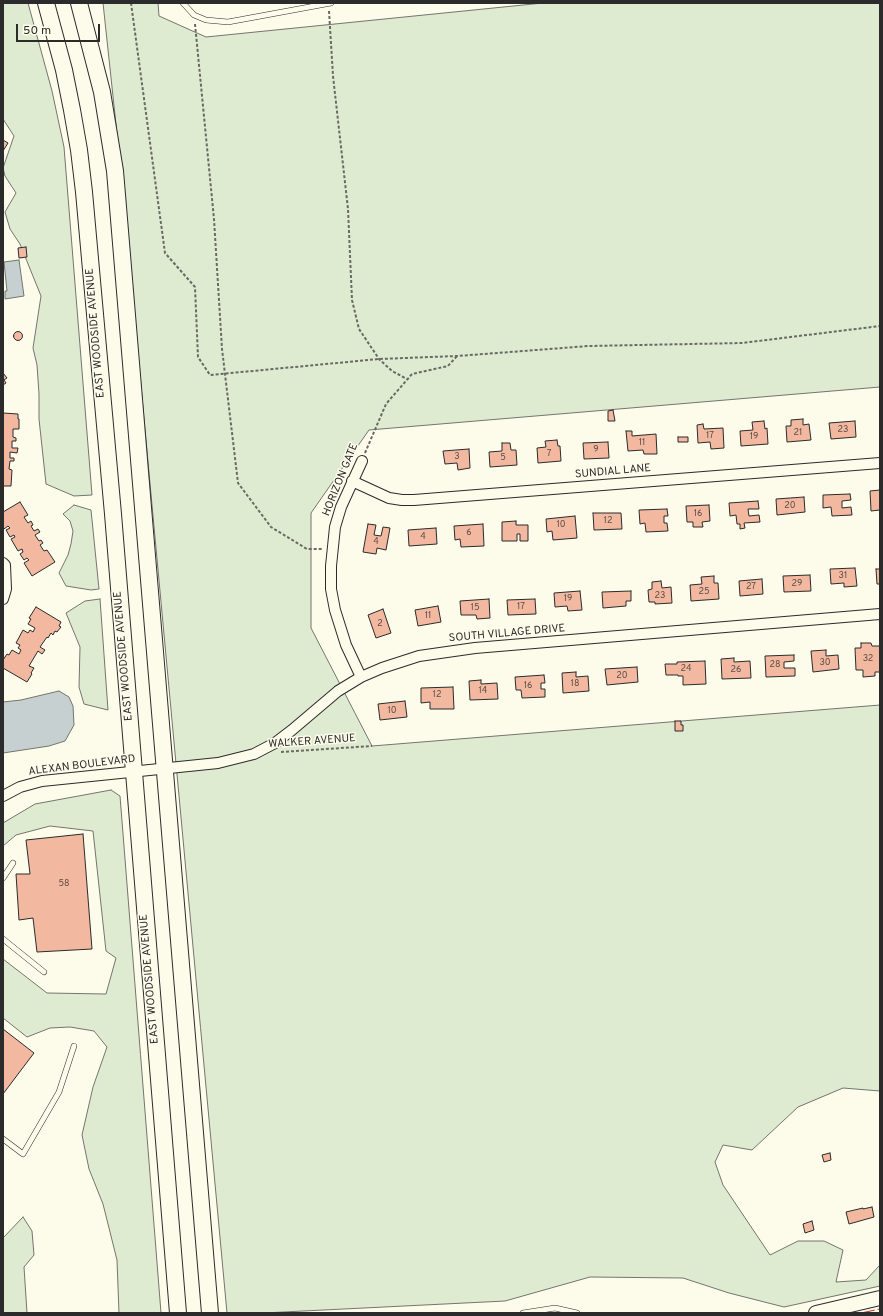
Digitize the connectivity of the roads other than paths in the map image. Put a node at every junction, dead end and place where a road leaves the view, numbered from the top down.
1 (46, 3) edge
2 (79, 3) edge
3 (183, 3) edge
4 (330, 3) edge
5 (362, 461) road end
6 (880, 462) edge
7 (352, 481) junction
8 (3, 563) edge
9 (3, 599) edge
10 (880, 614) edge
11 (361, 677) junction
12 (165, 769) junction
13 (133, 772) junction
14 (5, 792) edge
15 (13, 864) dead end
16 (3, 878) edge
17 (3, 939) edge
18 (44, 972) dead end
19 (74, 1046) dead end
20 (3, 1138) edge
21 (880, 1298) edge
22 (178, 1313) edge
23 (210, 1313) edge
24 (523, 1313) edge
25 (577, 1313) edge
26 (816, 1313) edge

1 - 13 main road, EAST WOODSIDE AVENUE
2 - 12 main road
3 - 4 lane
5 - 7 street, HORIZON GATE
6 - 7 street, SUNDIAL LANE
7 - 11 street, HORIZON GATE
8 - 9 street
10 - 11 street, SOUTH VILLAGE DRIVE
11 - 12 street, SOUTH VILLAGE DRIVE
12 - 13 street, ALEXAN BOULEVARD
12 - 23 main road
13 - 14 street, ALEXAN BOULEVARD
13 - 22 main road, EAST WOODSIDE AVENUE
15 - 16 lane
17 - 18 lane
19 - 20 lane
21 - 26 main road
24 - 25 lane

